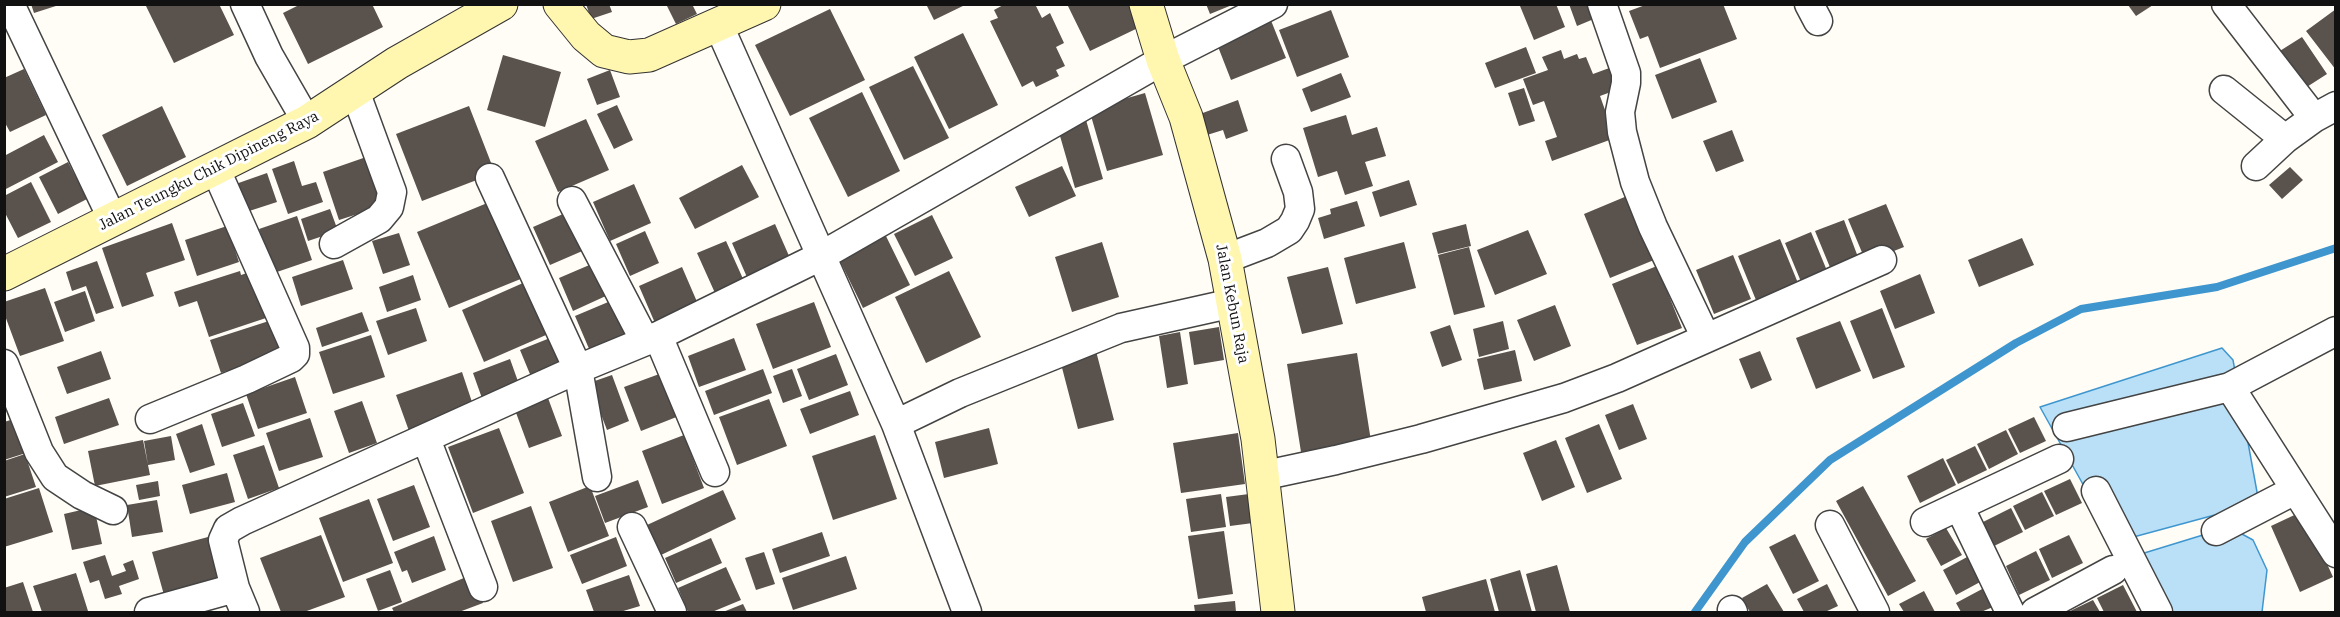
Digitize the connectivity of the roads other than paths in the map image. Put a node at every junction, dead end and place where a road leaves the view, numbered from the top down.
1 (10, 4) edge
2 (245, 4) edge
3 (501, 4) edge
4 (560, 4) edge
5 (764, 4) edge
6 (1146, 4) edge
7 (1274, 4) edge
8 (1602, 4) edge
9 (2226, 4) edge
10 (465, 14) edge
11 (719, 26) junction
12 (1163, 60) junction
13 (2224, 90) dead end
14 (355, 91) junction
15 (2325, 112) edge
16 (307, 122) junction
17 (2285, 139) junction
18 (1286, 159) dead end
19 (2256, 166) dead end
20 (216, 170) junction
21 (490, 178) dead end
22 (572, 201) dead end
23 (113, 220) junction
24 (334, 244) dead end
25 (821, 256) junction
26 (1225, 259) junction
27 (1882, 260) dead end
28 (4, 274) edge
29 (1233, 303) junction
30 (2336, 331) edge
31 (651, 338) junction
32 (1706, 338) junction
33 (4, 364) edge
34 (578, 369) junction
35 (2230, 387) junction
36 (150, 419) dead end
37 (896, 424) junction
38 (2067, 427) dead end
39 (426, 439) junction
40 (2059, 459) dead end
41 (715, 472) dead end
42 (1261, 476) junction
43 (597, 477) dead end
44 (2295, 490) junction
45 (2096, 491) dead end
46 (1959, 506) junction
47 (113, 510) dead end
48 (1925, 522) dead end
49 (1830, 525) dead end
50 (632, 527) dead end
51 (2216, 531) dead end
52 (2336, 553) edge
53 (2113, 570) dead end
54 (483, 587) dead end
55 (240, 600) edge
56 (149, 612) edge
57 (672, 612) edge
58 (967, 612) edge
59 (1278, 612) edge
60 (1875, 612) edge
61 (2010, 612) edge
62 (2035, 612) edge
63 (2158, 612) edge

1 - 23 street
2 - 16 street
3 - 10 street, Jalan Teungku Chik Dipineng Raya
4 - 11 street
5 - 11 street
6 - 12 street, Jalan Kebun Raja
7 - 12 street
8 - 32 street
9 - 15 street
10 - 14 street, Jalan Teungku Chik Dipineng Raya
11 - 25 street
12 - 25 street
12 - 26 street, Jalan Kebun Raja
13 - 17 street
14 - 16 street, Jalan Teungku Chik Dipineng Raya
14 - 24 street
15 - 17 street
16 - 20 street, Jalan Teungku Chik Dipineng Raya
17 - 19 street
18 - 26 street
20 - 23 street, Jalan Teungku Chik Dipineng Raya
20 - 36 street
21 - 34 street
22 - 31 street
23 - 28 street, Jalan Teungku Chik Dipineng Raya
25 - 31 street
25 - 37 street
26 - 29 street, Jalan Kebun Raja
27 - 32 street
29 - 37 street
29 - 42 street, Jalan Kebun Raja
30 - 35 street
31 - 34 street
31 - 41 street
32 - 42 street
33 - 47 street
34 - 39 street
34 - 43 street
35 - 38 street
35 - 44 street
37 - 58 street
39 - 54 street
39 - 55 street
40 - 46 street
42 - 59 street, Jalan Kebun Raja
44 - 51 street
44 - 52 street
45 - 63 street
46 - 48 street
46 - 61 street
49 - 60 street
50 - 57 street
53 - 62 street
55 - 56 street

